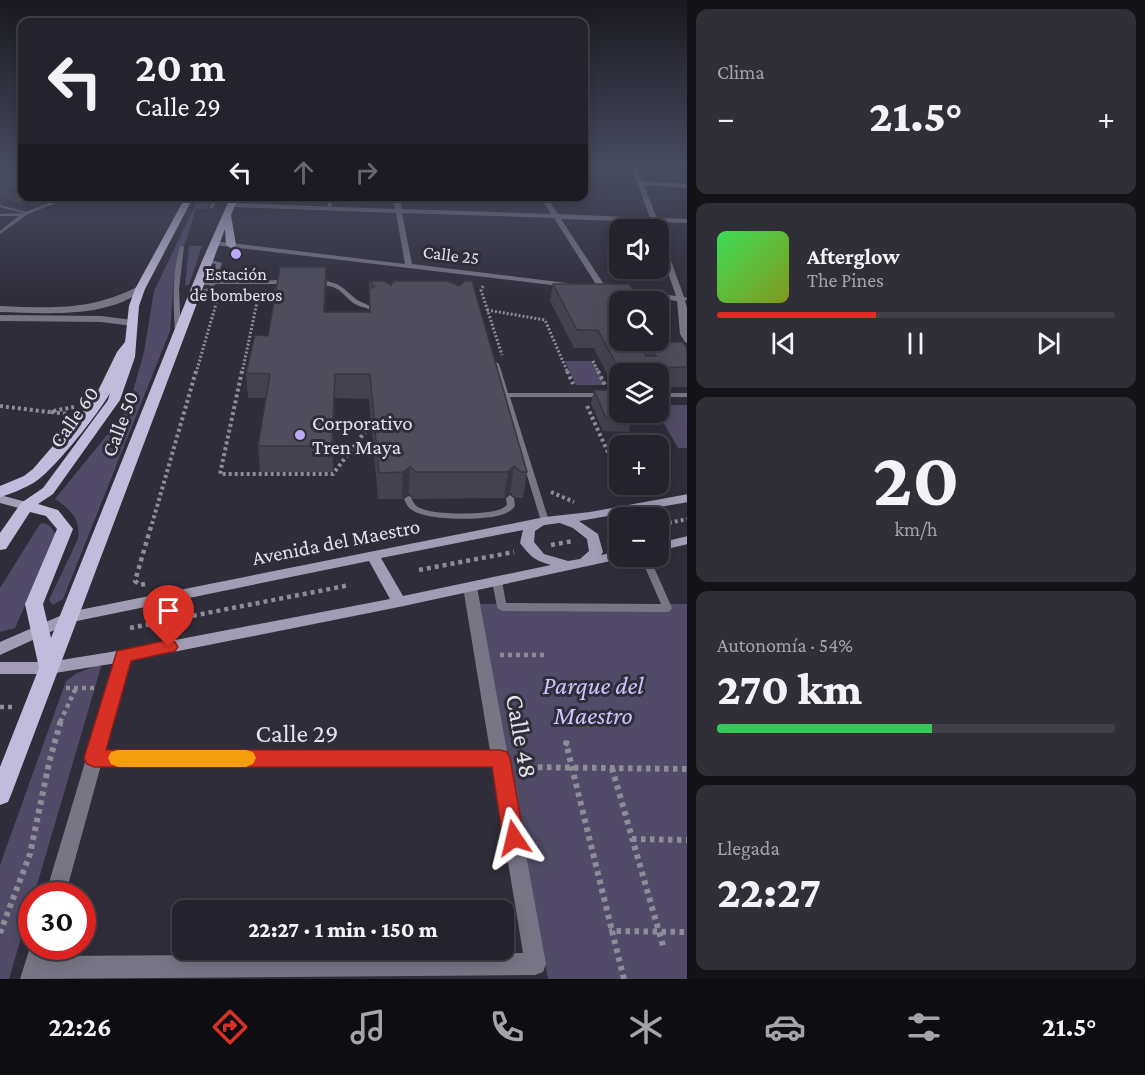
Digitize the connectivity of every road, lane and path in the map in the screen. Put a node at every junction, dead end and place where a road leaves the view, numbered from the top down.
1 (20, 213) edge
2 (27, 213) edge
3 (179, 213) edge
4 (229, 213) edge
5 (398, 213) edge
6 (451, 213) edge
7 (554, 213) edge
8 (651, 213) edge
9 (0, 214) edge
10 (24, 214) junction
11 (228, 216) junction
12 (556, 216) junction
13 (653, 219) joint
14 (669, 220) edge
15 (687, 221) edge
16 (0, 233) edge
17 (214, 243) junction
18 (231, 245) junction
19 (182, 247) dead end
20 (669, 260) edge
21 (207, 261) junction
22 (409, 266) junction
23 (296, 282) edge
24 (306, 282) edge
25 (199, 283) junction
26 (213, 283) junction
27 (488, 284) dead end
28 (581, 287) edge
29 (592, 288) edge
30 (140, 289) junction
31 (603, 289) junction
32 (224, 292) dead end
33 (248, 292) dead end
34 (195, 293) junction
35 (684, 299) junction
36 (369, 307) edge
37 (0, 309) edge
38 (488, 310) junction
39 (0, 318) edge
40 (133, 323) junction
41 (687, 328) edge
42 (179, 335) junction
43 (131, 340) junction
44 (687, 340) edge
45 (492, 352) edge
46 (503, 356) dead end
47 (593, 361) dead end
48 (609, 393) edge
49 (669, 394) edge
50 (103, 395) junction
51 (505, 395) junction
52 (577, 395) junction
53 (609, 395) edge
54 (687, 395) edge
55 (587, 399) dead end
56 (0, 406) edge
57 (372, 411) edge
58 (609, 454) edge
59 (545, 488) dead end
60 (0, 492) edge
61 (627, 495) edge
62 (615, 497) dead end
63 (510, 498) dead end
64 (687, 498) edge
65 (0, 499) edge
66 (408, 499) dead end
67 (582, 503) dead end
68 (26, 506) junction
69 (687, 519) edge
70 (545, 521) junction
71 (669, 523) edge
72 (576, 540) dead end
73 (687, 540) edge
74 (669, 544) edge
75 (0, 545) edge
76 (547, 545) dead end
77 (523, 550) dead end
78 (373, 556) junction
79 (609, 557) edge
80 (578, 563) junction
81 (649, 567) edge
82 (419, 570) dead end
83 (497, 581) junction
84 (152, 583) dead end
85 (350, 585) dead end
86 (470, 587) junction
87 (399, 602) junction
88 (69, 617) junction
89 (130, 628) dead end
90 (40, 632) junction
91 (0, 649) edge
92 (496, 655) dead end
93 (546, 655) dead end
94 (123, 656) junction
95 (0, 668) edge
96 (49, 669) junction
97 (66, 688) dead end
98 (76, 688) junction
99 (94, 688) dead end
100 (568, 744) dead end
101 (94, 758) junction
102 (500, 758) junction
103 (517, 767) dead end
104 (572, 768) junction
105 (612, 768) junction
106 (687, 769) edge
107 (0, 795) edge
108 (632, 839) junction
109 (687, 840) edge
110 (59, 882) edge
111 (612, 931) junction
112 (659, 931) junction
113 (687, 932) edge
114 (0, 933) edge
115 (664, 948) dead end
116 (35, 964) edge
117 (624, 979) edge

1 - 10 lane
2 - 10 lane
3 - 30 main road, Calle 60
4 - 11 main road, Calle 50
5 - 22 street
6 - 12 street
7 - 12 street
8 - 13 street
9 - 10 lane
10 - 16 lane
11 - 17 main road, Calle 50
11 - 18 main road
12 - 13 street
12 - 31 street
14 - 15 street
17 - 18 street, Calle 25
17 - 21 main road, Calle 50
18 - 22 street, Calle 25
19 - 42 lane
20 - 35 street
21 - 25 main road, Calle 50
21 - 26 lane
22 - 28 street, Calle 25
23 - 26 lane
24 - 36 lane
25 - 26 lane
25 - 34 main road, Calle 50
26 - 34 lane
27 - 38 path
29 - 31 street
30 - 37 street
30 - 40 main road, Calle 60
31 - 35 street
32 - 84 path
33 - 57 path
34 - 42 main road, Calle 50
35 - 41 street
38 - 46 path
38 - 52 path
39 - 40 street
40 - 43 main road, Calle 60
41 - 44 street
42 - 88 main road, Calle 50
43 - 50 main road
43 - 68 main road, Calle 60
45 - 51 lane
47 - 48 path
49 - 54 lane
50 - 56 path
50 - 60 main road
51 - 52 lane
51 - 70 lane
52 - 53 lane
55 - 58 path
59 - 67 path
61 - 62 path
63 - 66 lane
64 - 70 street, Avenida del Maestro
65 - 68 street
68 - 75 main road, Calle 60
68 - 90 main road
69 - 71 path
70 - 78 street, Avenida del Maestro
70 - 80 street
70 - 80 street
72 - 76 path
73 - 74 street
77 - 82 path
78 - 87 street
78 - 88 street, Avenida del Maestro
79 - 80 street
80 - 83 street
81 - 83 lane
83 - 86 street
85 - 89 path
86 - 87 street
86 - 102 street, Calle 48
87 - 94 street
88 - 90 street, Avenida del Maestro
88 - 96 main road, Calle 50
90 - 91 street, Avenida del Maestro
90 - 96 main road
92 - 93 path
94 - 96 street
94 - 101 street
95 - 96 street
96 - 107 main road, Calle 50
97 - 98 path
98 - 99 path
98 - 114 path
100 - 104 path
101 - 102 street, Calle 29
101 - 110 street
102 - 116 street, Calle 48
103 - 104 path
104 - 105 path
104 - 111 path
105 - 106 path
105 - 108 path
108 - 109 path
108 - 112 path
111 - 112 path
111 - 117 path
112 - 113 path
112 - 115 path

